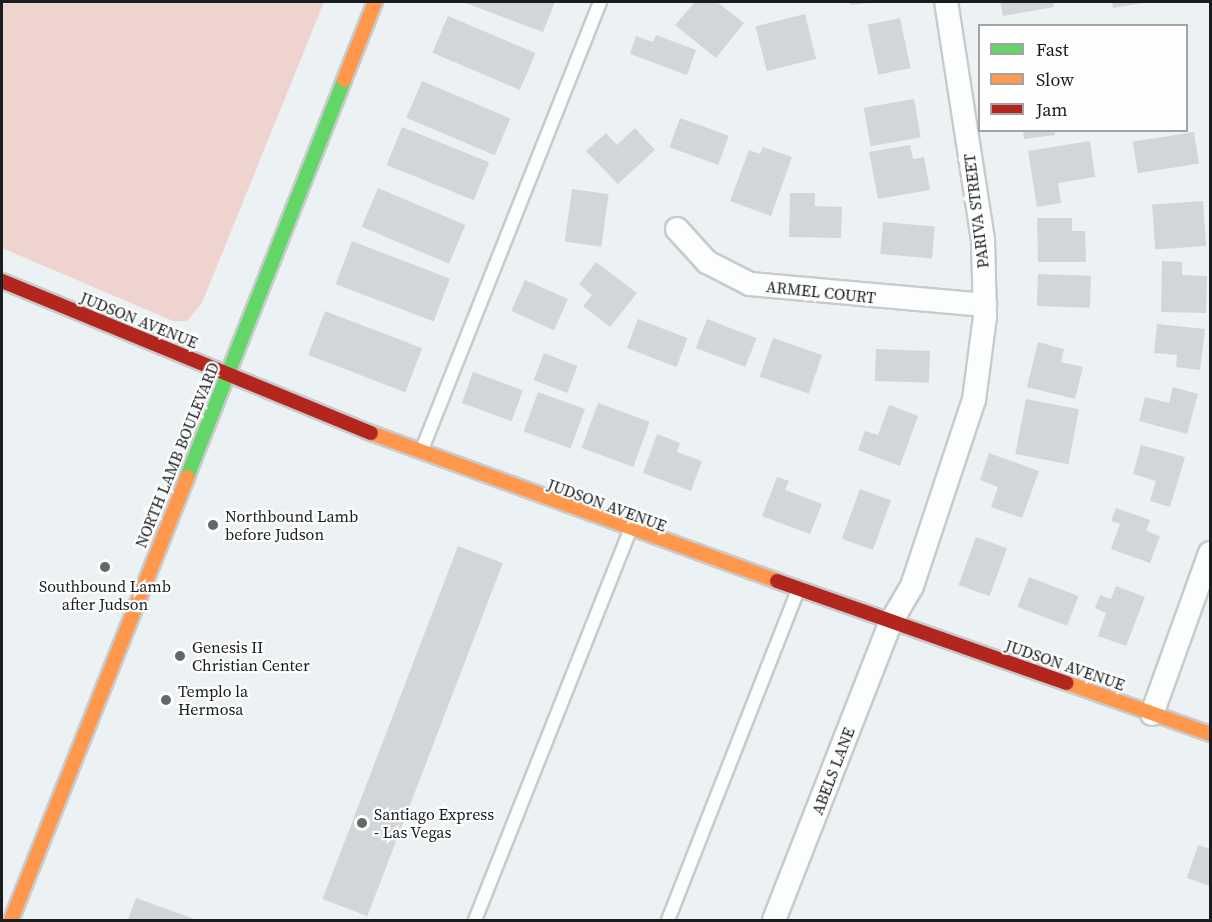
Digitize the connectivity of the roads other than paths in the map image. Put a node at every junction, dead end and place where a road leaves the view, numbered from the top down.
1 (375, 2) edge
2 (600, 2) edge
3 (946, 2) edge
4 (677, 229) dead end
5 (2, 281) edge
6 (985, 305) junction
7 (227, 374) junction
8 (420, 453) junction
9 (630, 531) junction
10 (1210, 553) edge
11 (798, 590) junction
12 (891, 622) junction
13 (1152, 714) junction
14 (1210, 734) edge
15 (11, 921) edge
16 (475, 921) edge
17 (668, 921) edge
18 (774, 921) edge

1 - 7 street, NORTH LAMB BOULEVARD
2 - 8 lane
3 - 6 street, PARIVA STREET
4 - 6 street, ARMEL COURT
5 - 7 street, JUDSON AVENUE
6 - 12 street, PARIVA STREET
7 - 8 street, JUDSON AVENUE
7 - 15 street, NORTH LAMB BOULEVARD
8 - 9 street, JUDSON AVENUE
9 - 11 street, JUDSON AVENUE
9 - 16 lane
10 - 13 street
11 - 12 street, JUDSON AVENUE
11 - 17 lane
12 - 13 street, JUDSON AVENUE
12 - 18 street, ABELS LANE
13 - 14 street, JUDSON AVENUE

